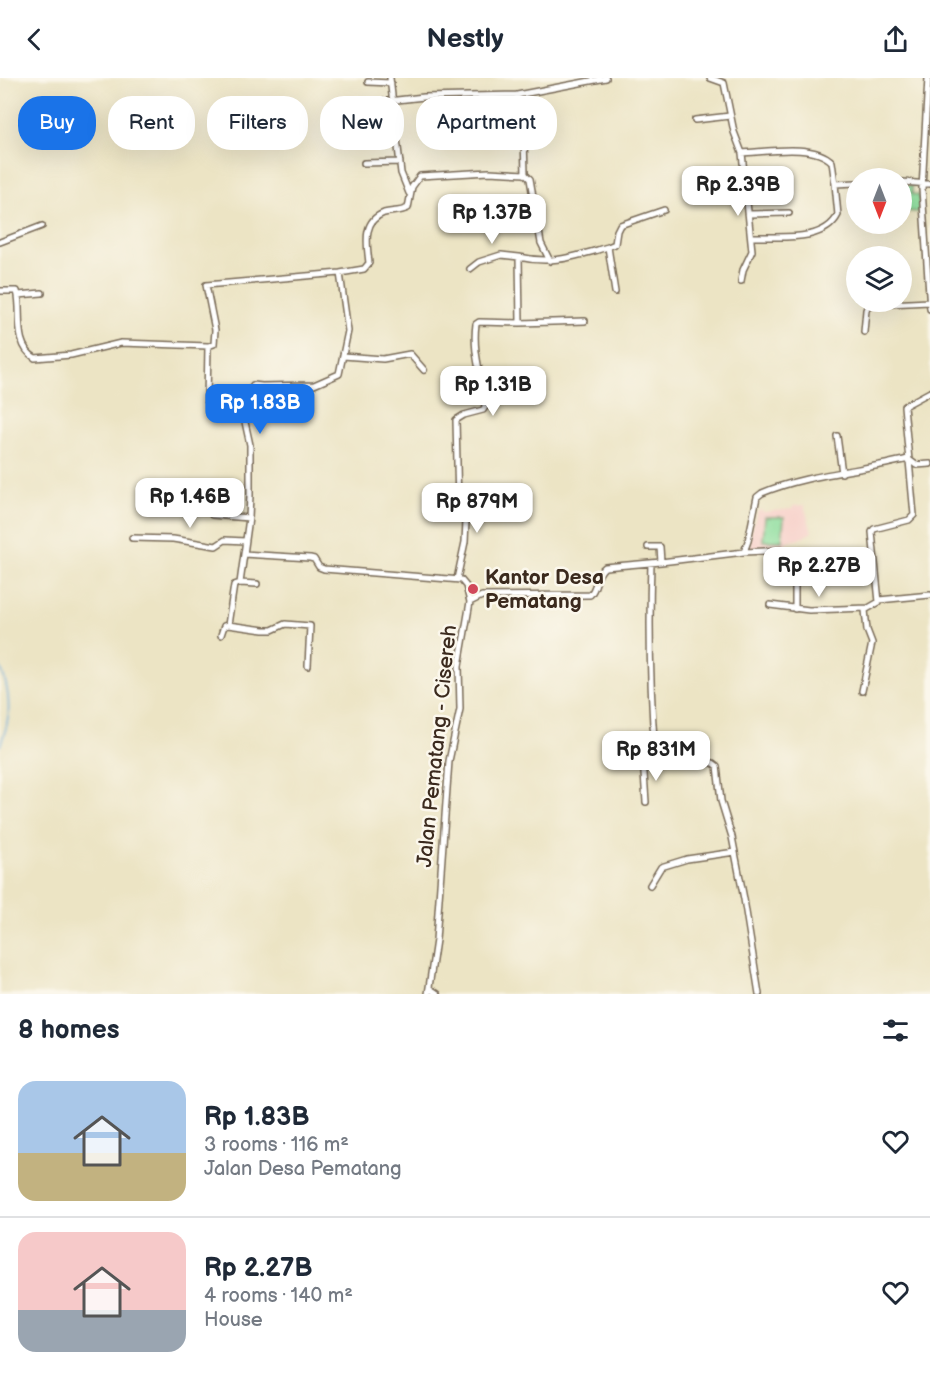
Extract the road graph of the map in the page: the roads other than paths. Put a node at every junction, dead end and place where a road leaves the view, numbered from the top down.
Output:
1 (606, 78) edge
2 (710, 78) edge
3 (927, 78) edge
4 (390, 80) edge
5 (368, 82) dead end
6 (517, 95) junction
7 (393, 96) edge
8 (404, 99) edge
9 (730, 117) junction
10 (695, 120) dead end
11 (927, 130) edge
12 (927, 148) edge
13 (399, 150) edge
14 (742, 153) junction
15 (400, 162) junction
16 (364, 163) dead end
17 (525, 174) junction
18 (912, 182) edge
19 (846, 183) edge
20 (922, 183) junction
21 (835, 184) junction
22 (930, 184) edge
23 (410, 195) junction
24 (664, 210) dead end
25 (789, 213) dead end
26 (749, 214) junction
27 (42, 226) dead end
28 (752, 237) junction
29 (0, 242) edge
30 (608, 247) junction
31 (519, 257) junction
32 (550, 261) junction
33 (470, 270) dead end
34 (340, 273) junction
35 (741, 281) dead end
36 (0, 291) edge
37 (615, 292) dead end
38 (42, 293) dead end
39 (18, 295) junction
40 (928, 302) edge
41 (930, 309) edge
42 (585, 321) dead end
43 (520, 323) junction
44 (864, 332) dead end
45 (208, 346) junction
46 (344, 356) junction
47 (424, 370) dead end
48 (930, 392) edge
49 (244, 400) junction
50 (837, 436) dead end
51 (908, 459) junction
52 (930, 465) edge
53 (842, 473) junction
54 (189, 506) dead end
55 (249, 518) junction
56 (132, 538) dead end
57 (245, 541) junction
58 (648, 547) dead end
59 (744, 552) junction
60 (244, 554) junction
61 (661, 562) junction
62 (651, 563) junction
63 (457, 579) junction
64 (240, 583) junction
65 (257, 584) dead end
66 (930, 595) edge
67 (879, 600) junction
68 (470, 602) junction
69 (770, 605) dead end
70 (867, 608) junction
71 (795, 609) junction
72 (228, 625) junction
73 (221, 635) dead end
74 (308, 666) dead end
75 (862, 690) dead end
76 (655, 753) junction
77 (646, 802) dead end
78 (735, 852) junction
79 (650, 885) dead end
80 (428, 991) edge
81 (438, 994) edge
82 (759, 994) edge

1 - 6 street
2 - 9 street
3 - 11 street
4 - 5 street
4 - 7 street
6 - 8 street
6 - 17 street
9 - 10 street
9 - 14 street
11 - 12 street
12 - 20 street
13 - 15 street
14 - 21 street
14 - 26 street
15 - 16 street
15 - 23 street
17 - 23 street
17 - 32 street
18 - 20 street
19 - 21 street
20 - 22 street
20 - 40 street
21 - 28 street
23 - 34 street
24 - 30 street
25 - 26 street
26 - 28 street
27 - 29 street
28 - 35 street
30 - 32 street
30 - 37 street
31 - 32 street
31 - 33 street
31 - 43 street
34 - 45 street
34 - 46 street
36 - 39 street
38 - 39 street
39 - 45 street
40 - 41 street
40 - 44 street
42 - 43 street
43 - 63 street
45 - 49 street
46 - 47 street
46 - 49 street
48 - 51 street
49 - 55 street
50 - 53 street
51 - 52 street
51 - 53 street
51 - 67 street
53 - 59 street
54 - 55 street
55 - 57 street
56 - 57 street
57 - 60 street
58 - 61 street
59 - 61 street
59 - 71 street
60 - 63 street
60 - 64 street
61 - 62 street
62 - 68 street, Jalan Pematang - Cisereh
62 - 76 street
63 - 68 street
64 - 65 street
64 - 72 street
66 - 67 street
67 - 70 street
68 - 80 street, Jalan Pematang - Cisereh
69 - 71 street
70 - 71 street
70 - 75 street
72 - 73 street
72 - 74 street
76 - 77 street
76 - 78 street
78 - 79 street
78 - 82 street
80 - 81 street

